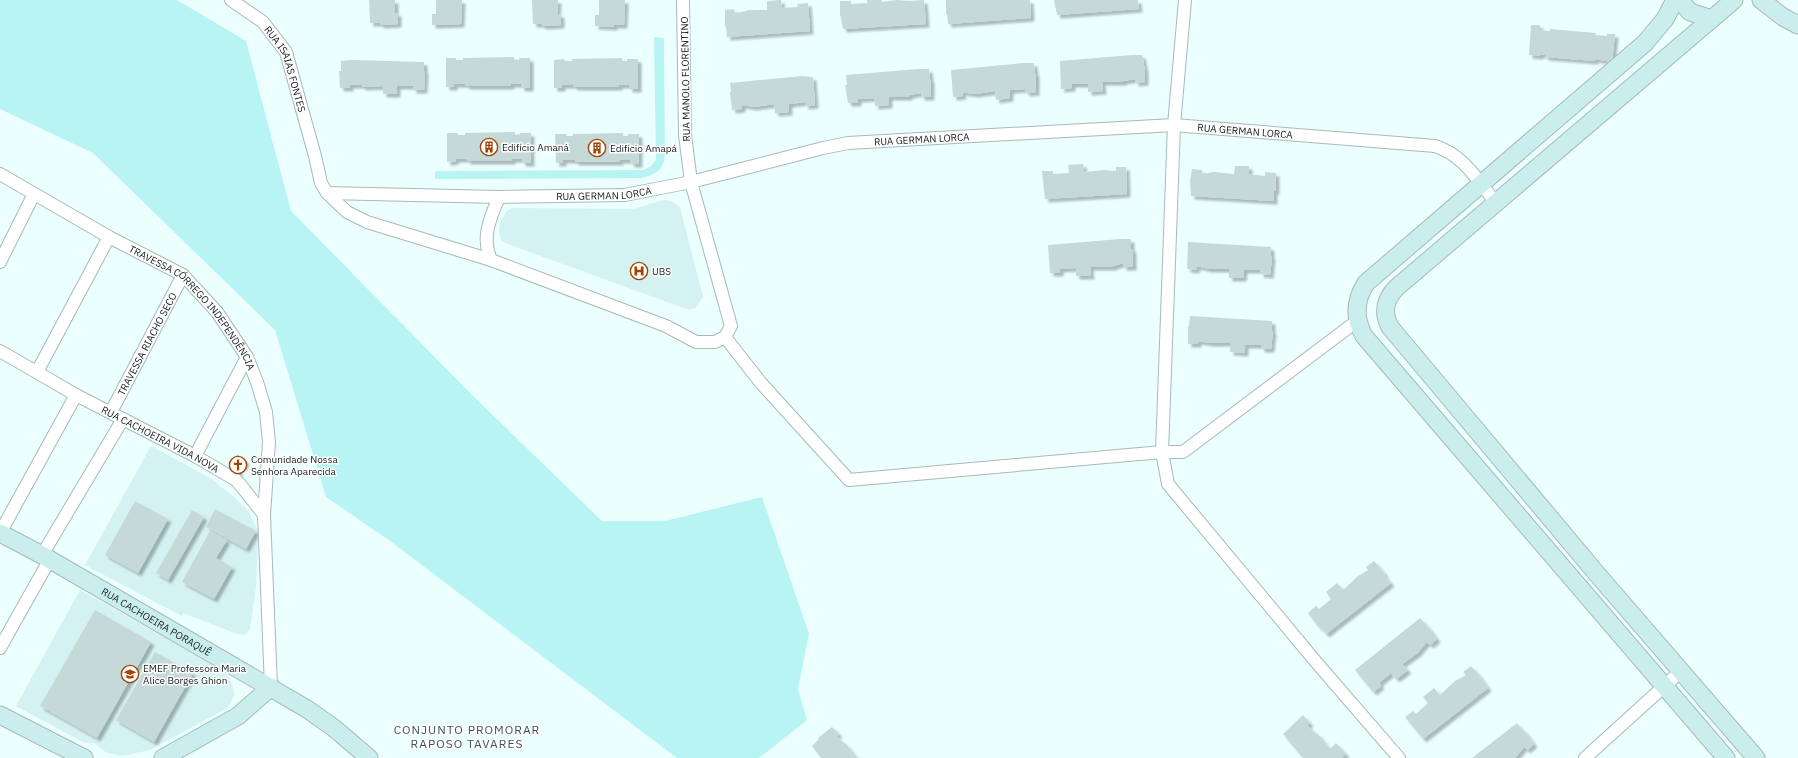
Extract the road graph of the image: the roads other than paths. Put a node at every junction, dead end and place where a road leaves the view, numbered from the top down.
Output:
1 (683, 0) edge
2 (1185, 0) edge
3 (1675, 0) edge
4 (1680, 0) edge
5 (1734, 0) edge
6 (1761, 0) edge
7 (231, 1) edge
8 (1712, 19) junction
9 (1798, 25) edge
10 (1174, 125) junction
11 (0, 174) edge
12 (691, 182) junction
13 (1481, 184) junction
14 (327, 193) junction
15 (34, 194) junction
16 (500, 197) junction
17 (1496, 203) junction
18 (109, 237) junction
19 (491, 260) junction
20 (0, 262) edge
21 (183, 275) junction
22 (1357, 321) junction
23 (725, 337) junction
24 (1, 355) edge
25 (247, 357) junction
26 (37, 372) junction
27 (76, 395) junction
28 (111, 412) junction
29 (123, 419) junction
30 (1162, 452) junction
31 (195, 456) junction
32 (264, 515) junction
33 (0, 533) edge
34 (46, 557) junction
35 (1597, 574) junction
36 (1580, 590) junction
37 (0, 648) edge
38 (1681, 672) junction
39 (1664, 686) junction
40 (271, 687) junction
41 (0, 715) edge
42 (84, 758) edge
43 (163, 758) edge
44 (369, 758) edge
45 (1399, 758) edge
46 (1585, 758) edge
47 (1726, 758) edge
48 (1756, 758) edge

1 - 12 street, RUA MANOLO FLORENTINO
2 - 10 street
3 - 13 street
4 - 8 street
5 - 8 street
6 - 9 street
7 - 14 street, RUA ISAIAS FONTES
8 - 17 street
10 - 12 street, RUA GERMAN LORCA
10 - 13 street, RUA GERMAN LORCA
10 - 30 street
11 - 15 street, TRAVESSA CÓRREGO INDEPENDÊNCIA
12 - 16 street, RUA GERMAN LORCA
12 - 23 street, RUA MANOLO FLORENTINO
13 - 17 street, RUA GERMAN LORCA
13 - 22 street
14 - 16 street, RUA GERMAN LORCA
14 - 19 street
15 - 18 street, TRAVESSA CÓRREGO INDEPENDÊNCIA
15 - 20 street
16 - 19 street
17 - 35 street
18 - 21 street, TRAVESSA CÓRREGO INDEPENDÊNCIA
18 - 26 street
19 - 23 street
21 - 25 street, TRAVESSA CÓRREGO INDEPENDÊNCIA
21 - 28 street, TRAVESSA RIACHO SECO
22 - 30 street
22 - 36 street
23 - 30 street
24 - 26 street, RUA CACHOEIRA VIDA NOVA
25 - 31 street
25 - 32 street, TRAVESSA CÓRREGO INDEPENDÊNCIA
26 - 27 street, RUA CACHOEIRA VIDA NOVA
27 - 28 street, RUA CACHOEIRA VIDA NOVA
27 - 33 street
28 - 29 street, RUA CACHOEIRA VIDA NOVA
29 - 31 street, RUA CACHOEIRA VIDA NOVA
29 - 34 street
30 - 45 street
31 - 32 street, RUA CACHOEIRA VIDA NOVA
32 - 40 street
33 - 34 street, RUA CACHOEIRA PORAQUÊ
34 - 37 street
34 - 40 street, RUA CACHOEIRA PORAQUÊ
35 - 36 street
35 - 38 street
36 - 39 street
38 - 39 street
38 - 48 street
39 - 46 street
39 - 47 street
40 - 43 street
40 - 44 street, RUA CACHOEIRA PORAQUÊ
41 - 42 street

